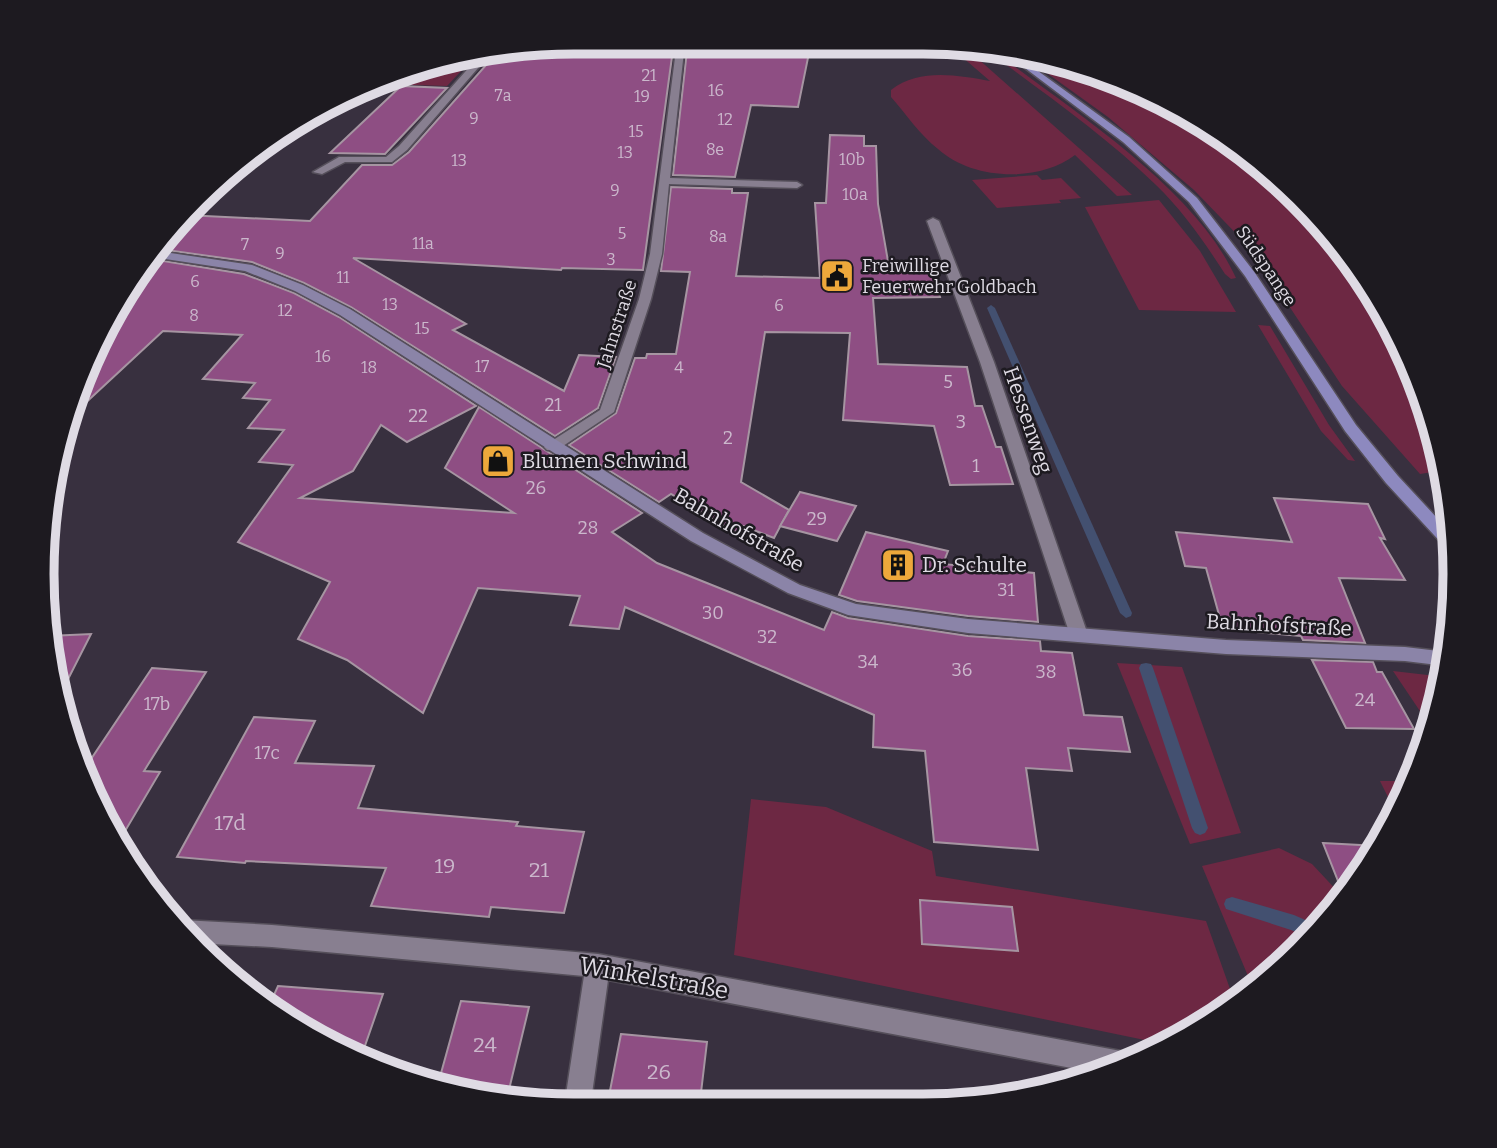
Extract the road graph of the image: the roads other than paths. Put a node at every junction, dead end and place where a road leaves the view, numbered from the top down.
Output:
1 (680, 54) edge
2 (478, 63) edge
3 (1022, 64) edge
4 (318, 172) dead end
5 (664, 181) junction
6 (797, 185) dead end
7 (933, 221) dead end
8 (164, 255) edge
9 (552, 447) junction
10 (1441, 533) edge
11 (1079, 635) junction
12 (1437, 650) edge
13 (1405, 653) junction
14 (1436, 657) edge
15 (197, 932) edge
16 (598, 966) junction
17 (1102, 1061) edge
18 (579, 1094) edge

1 - 5 street, Jahnstraße
2 - 4 street
3 - 10 main road, Südspange
5 - 6 street
5 - 9 street, Jahnstraße
7 - 11 street, Hessenweg
8 - 9 street, Bahnhofstraße
9 - 11 street, Bahnhofstraße
11 - 13 street, Bahnhofstraße
12 - 13 street, Bahnhofstraße
13 - 14 street, Bahnhofstraße
15 - 16 street, Winkelstraße
16 - 17 street, Winkelstraße
16 - 18 street

